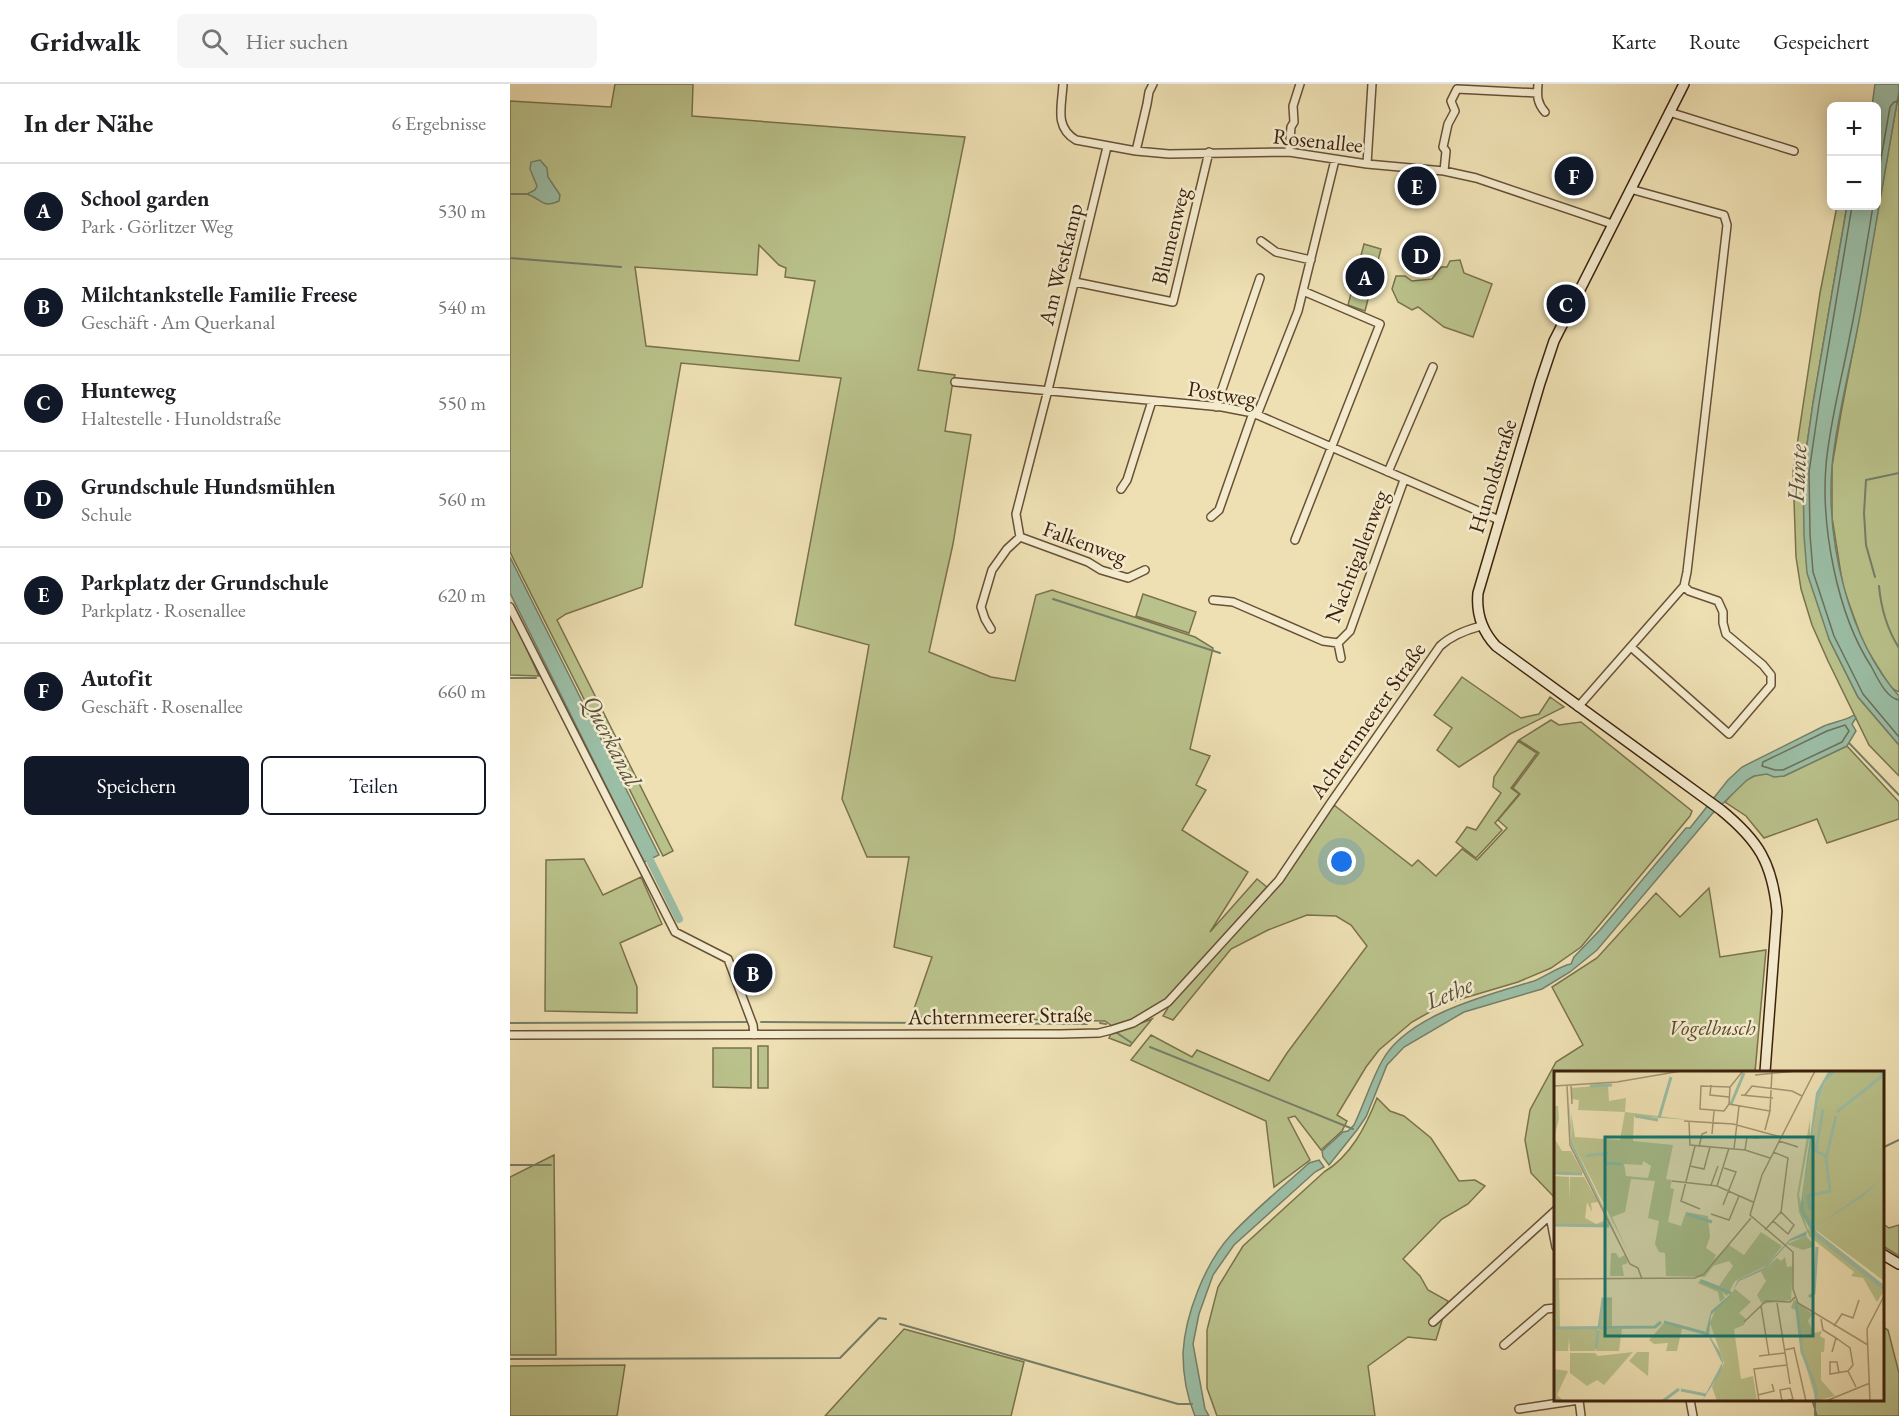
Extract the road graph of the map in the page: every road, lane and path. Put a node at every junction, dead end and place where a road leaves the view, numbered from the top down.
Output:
1 (1063, 84) edge
2 (1153, 84) edge
3 (1300, 84) edge
4 (1372, 84) edge
5 (1538, 84) edge
6 (1683, 84) edge
7 (1537, 93) junction
8 (1545, 112) dead end
9 (1669, 112) junction
10 (1107, 147) junction
11 (1794, 151) dead end
12 (1136, 152) junction
13 (1209, 152) junction
14 (1289, 152) junction
15 (1335, 160) junction
16 (1367, 164) junction
17 (1444, 171) junction
18 (1630, 189) junction
19 (1612, 224) junction
20 (1261, 241) dead end
21 (1311, 260) junction
22 (1260, 278) dead end
23 (1075, 282) junction
24 (1304, 291) junction
25 (1433, 367) dead end
26 (955, 382) dead end
27 (1048, 390) junction
28 (1152, 401) junction
29 (1216, 407) junction
30 (1255, 414) junction
31 (1332, 448) junction
32 (1388, 472) junction
33 (1404, 480) junction
34 (1121, 489) dead end
35 (1211, 517) dead end
36 (1499, 520) junction
37 (1020, 537) junction
38 (1294, 540) dead end
39 (1144, 570) dead end
40 (1684, 586) junction
41 (1213, 600) dead end
42 (510, 607) edge
43 (1481, 626) junction
44 (991, 629) dead end
45 (1338, 643) junction
46 (1630, 647) junction
47 (1341, 658) dead end
48 (1578, 707) junction
49 (510, 1035) edge
50 (754, 1035) junction
51 (1765, 1071) edge
52 (1553, 1213) edge
53 (1884, 1255) edge
54 (1899, 1264) edge
55 (1554, 1308) edge
56 (1433, 1322) dead end
57 (1504, 1345) dead end
58 (1572, 1401) edge
59 (1579, 1401) edge
60 (1690, 1401) edge
61 (1519, 1409) dead end
62 (1581, 1416) edge
63 (1693, 1416) edge

1 - 10 street, Rosenallee
2 - 12 street
3 - 14 street
4 - 16 street
5 - 7 street
6 - 9 street, Hunoldstraße
7 - 8 street
7 - 17 street
9 - 11 street
9 - 18 street, Hunoldstraße
10 - 12 street, Rosenallee
10 - 23 street, Am Westkamp
12 - 13 street, Rosenallee
13 - 14 street, Rosenallee
13 - 23 street, Blumenweg
14 - 15 street, Rosenallee
15 - 16 street, Rosenallee
15 - 21 street
16 - 17 street, Rosenallee
17 - 19 street, Rosenallee
18 - 19 street, Hunoldstraße
18 - 40 street
19 - 36 street, Hunoldstraße
20 - 21 street
21 - 24 street
22 - 29 street
23 - 27 street, Am Westkamp
24 - 30 street
24 - 31 street
25 - 32 street
26 - 27 street, Postweg
27 - 28 street, Postweg
27 - 37 street, Falkenweg
28 - 29 street, Postweg
28 - 34 street
29 - 30 street, Postweg
30 - 31 street, Postweg
30 - 35 street
31 - 32 street, Postweg
31 - 38 street
32 - 33 street, Postweg
33 - 36 street, Postweg
33 - 45 street, Nachtigallenweg
36 - 43 street, Hunoldstraße
37 - 39 street, Falkenweg
37 - 44 street
40 - 46 street
40 - 46 street
41 - 45 street, Nachtigallenweg
42 - 50 street
43 - 48 street
43 - 50 street, Achternmeerer Straße
45 - 47 street, Nachtigallenweg
46 - 48 street
48 - 51 street
49 - 50 street, Achternmeerer Straße
52 - 56 street
53 - 54 street
55 - 57 street
58 - 61 street
59 - 62 street
60 - 63 street

